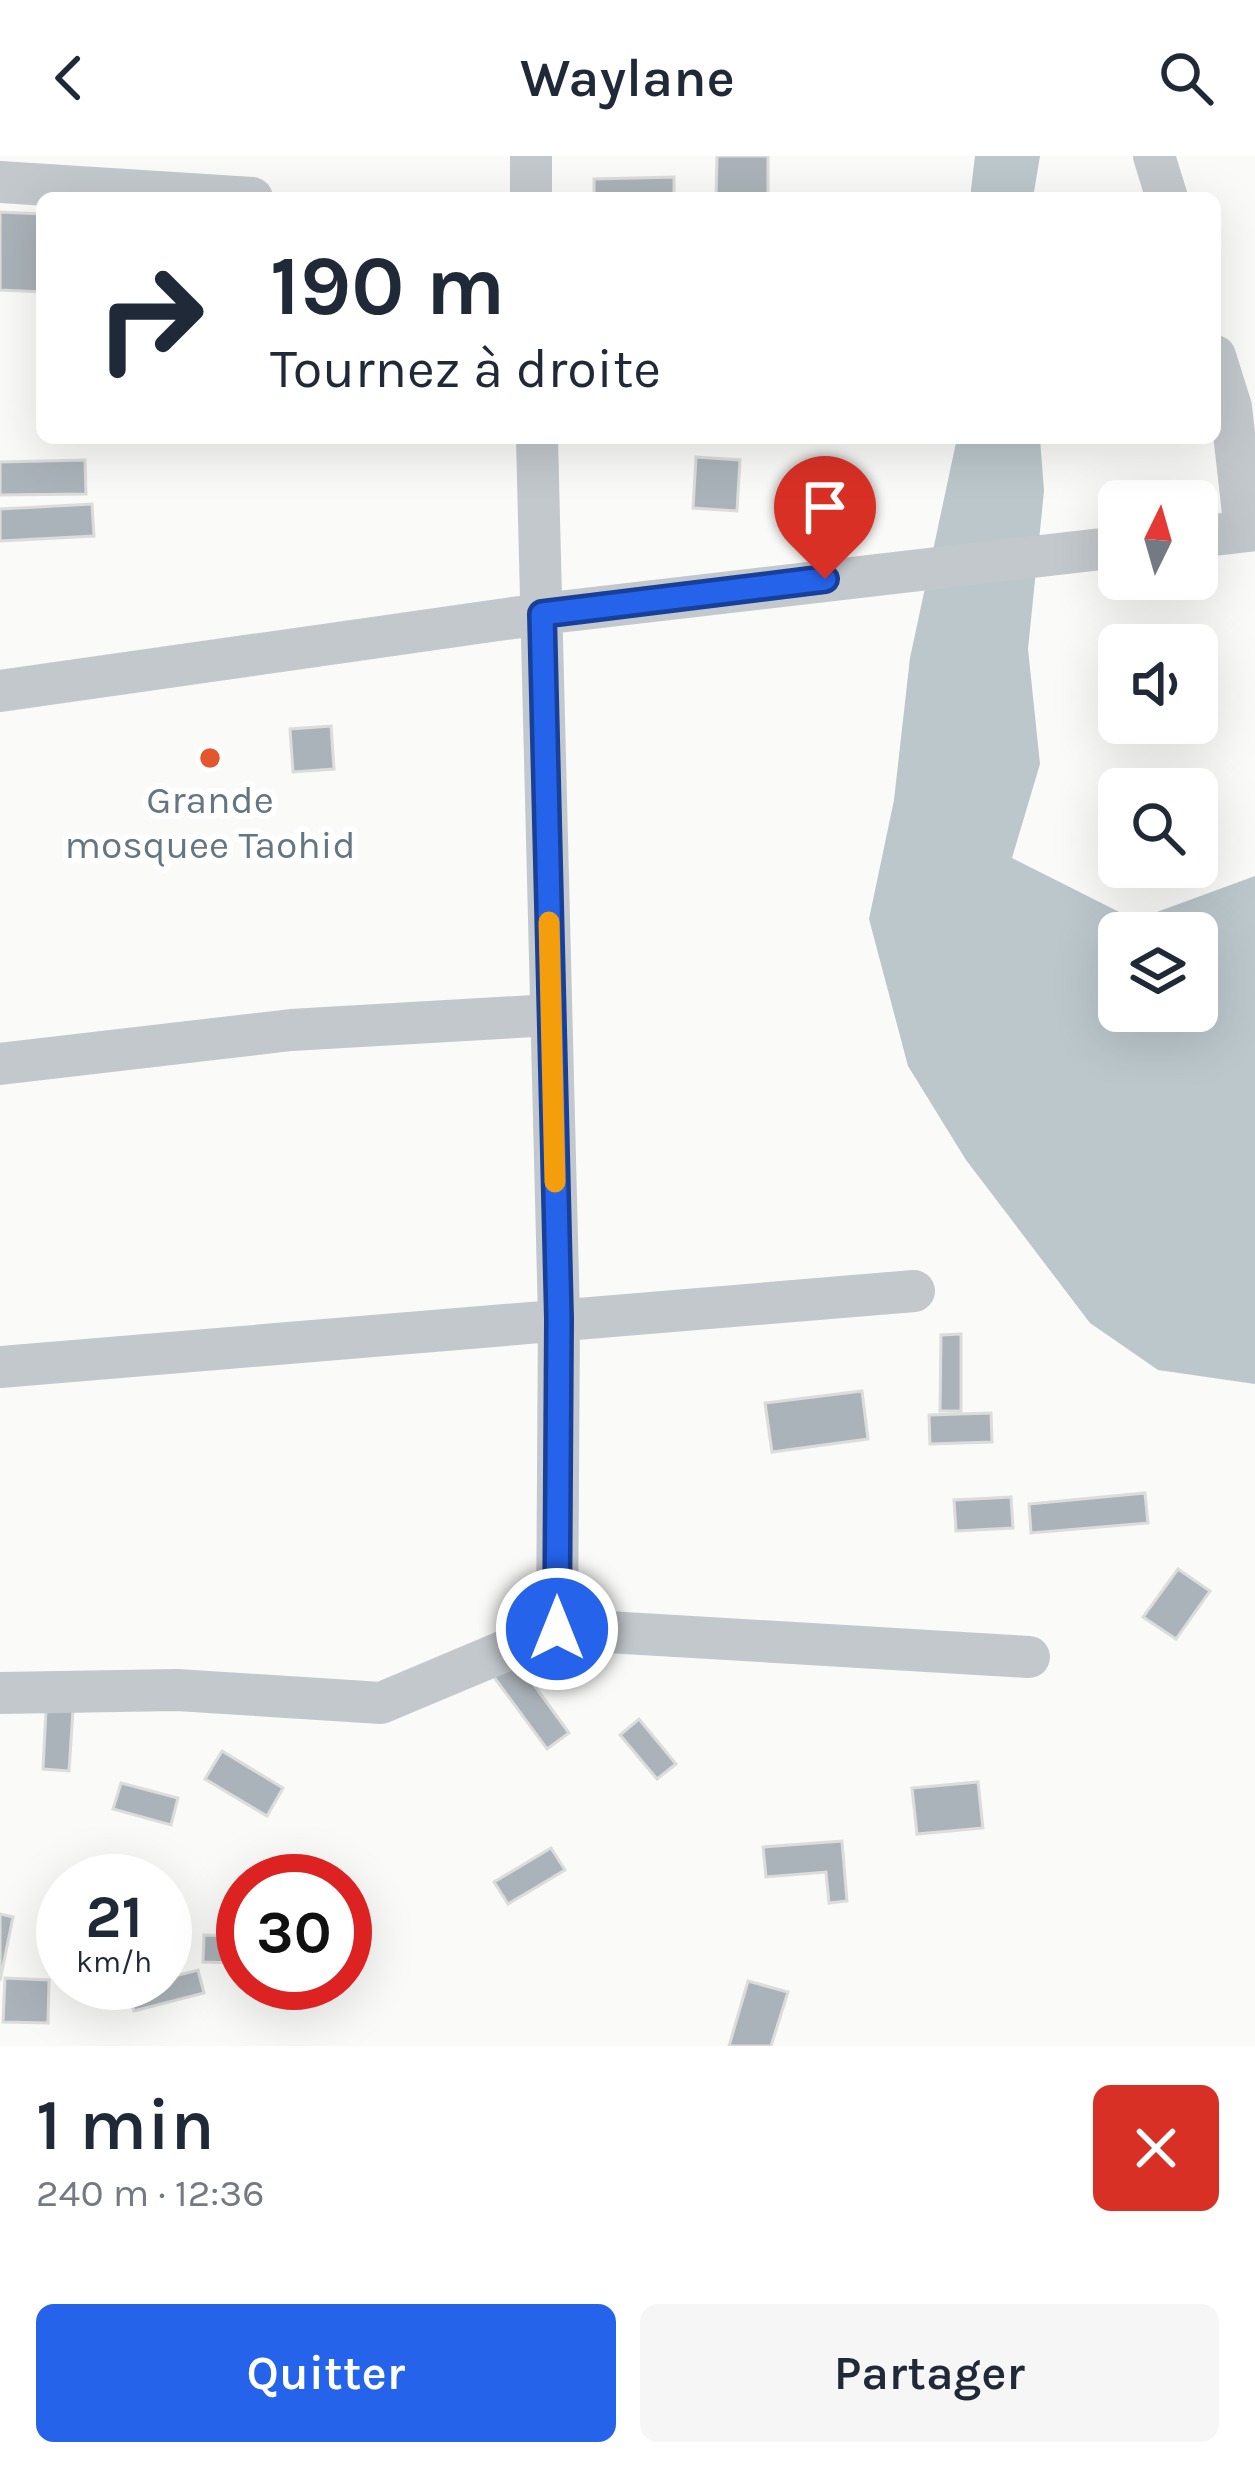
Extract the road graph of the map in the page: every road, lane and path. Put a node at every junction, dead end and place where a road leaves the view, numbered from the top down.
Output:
1 (531, 156) edge
2 (1154, 156) edge
3 (0, 182) edge
4 (158, 192) edge
5 (531, 192) edge
6 (1165, 192) edge
7 (1221, 375) edge
8 (537, 444) edge
9 (1250, 530) edge
10 (1218, 534) edge
11 (1098, 550) edge
12 (542, 614) junction
13 (0, 691) edge
14 (551, 1015) junction
15 (0, 1064) edge
16 (914, 1291) dead end
17 (559, 1319) junction
18 (0, 1367) edge
19 (557, 1629) junction
20 (1029, 1658) dead end
21 (0, 1693) edge

1 - 5 street
2 - 6 street
3 - 4 street
7 - 9 street
8 - 12 street
9 - 10 street
11 - 12 street
12 - 13 street
12 - 14 street
14 - 15 street
14 - 17 street
16 - 17 street
17 - 18 street
17 - 19 street
19 - 20 street
19 - 21 street

